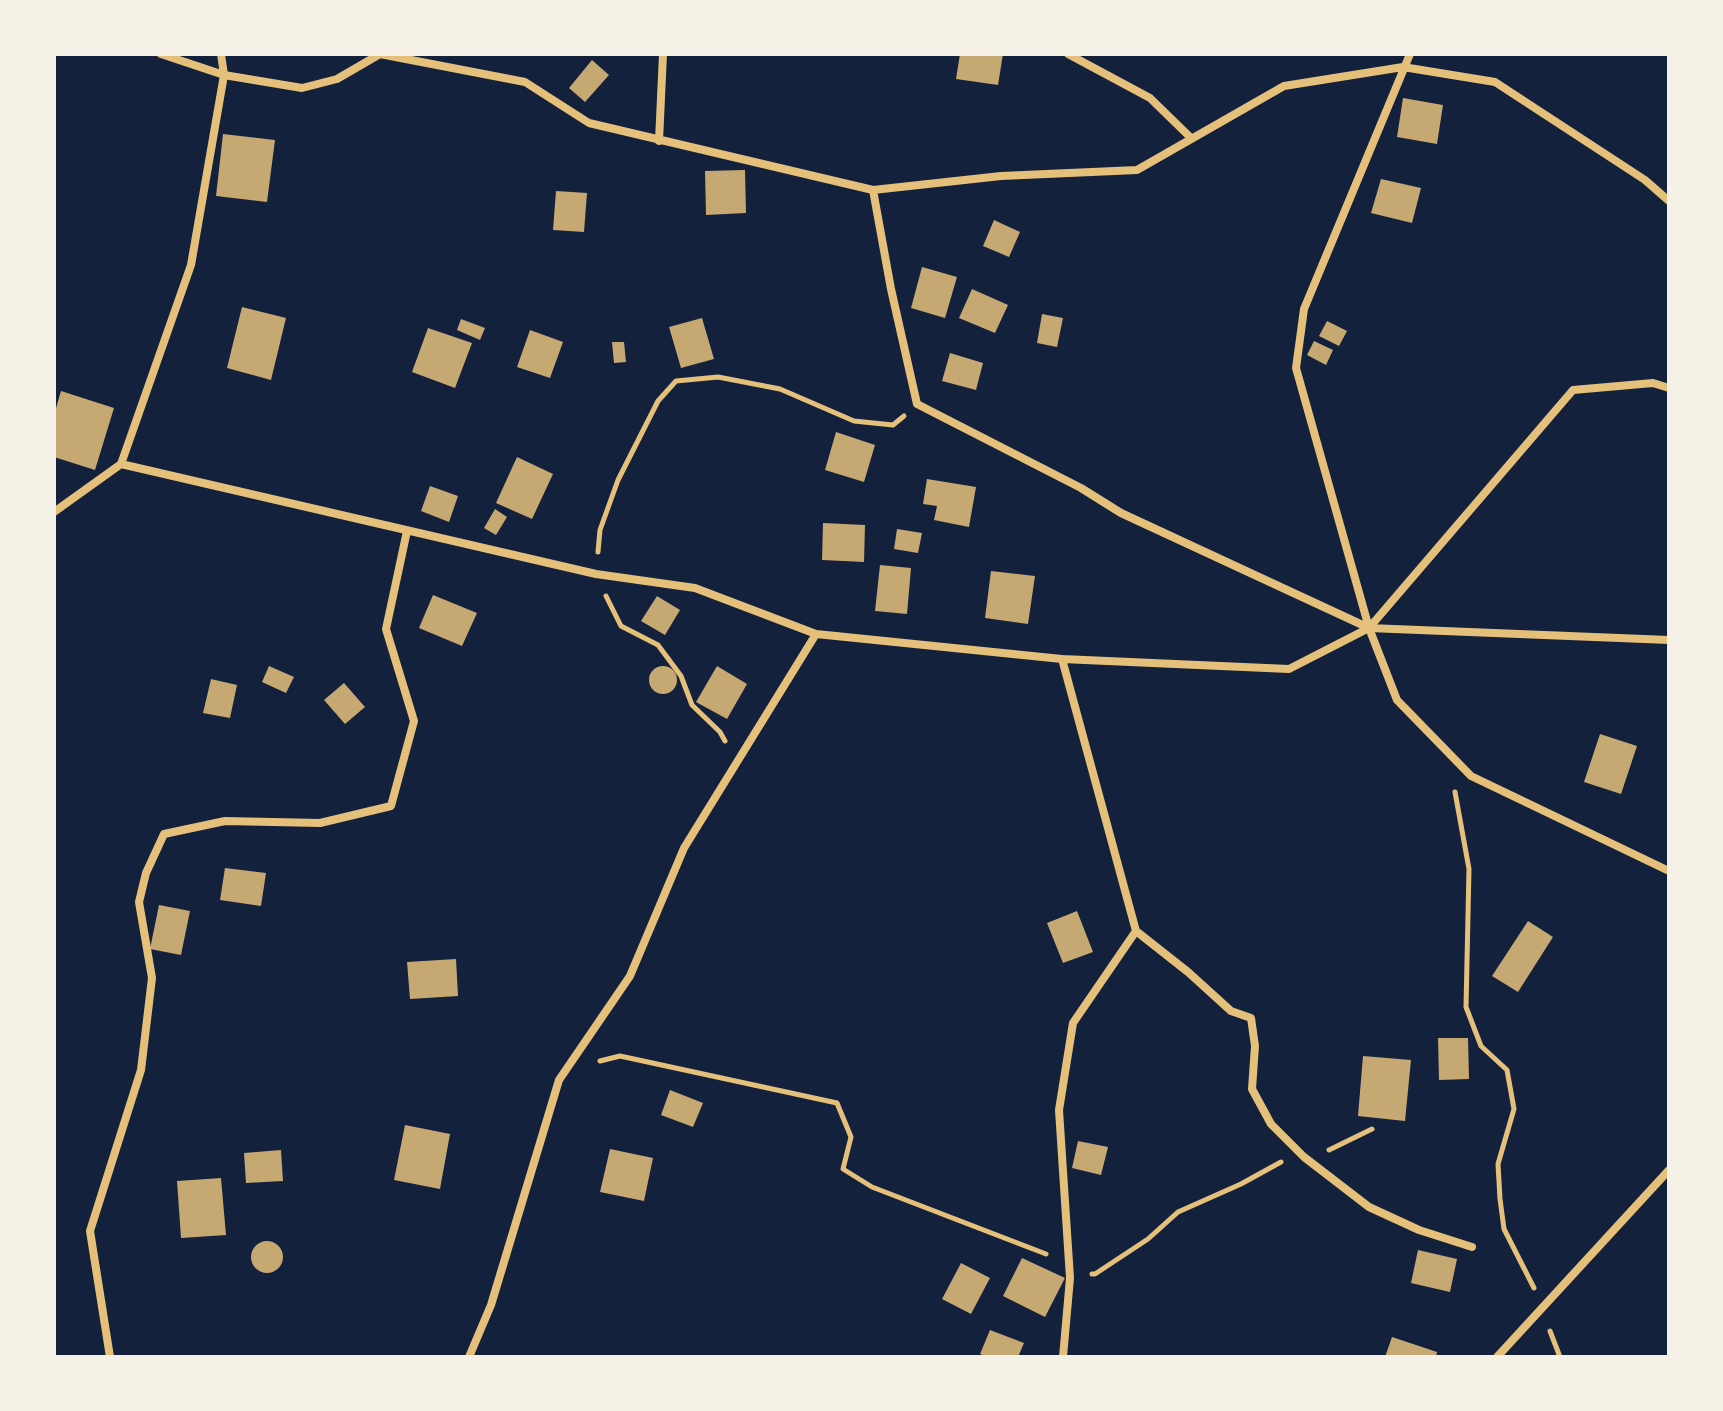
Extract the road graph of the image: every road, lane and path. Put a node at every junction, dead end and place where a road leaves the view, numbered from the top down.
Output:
1 (161, 54) edge
2 (221, 54) edge
3 (663, 54) edge
4 (1068, 54) edge
5 (1410, 54) edge
6 (1403, 67) junction
7 (224, 75) junction
8 (1190, 137) junction
9 (659, 141) junction
10 (873, 190) junction
11 (1669, 201) edge
12 (1669, 388) edge
13 (917, 404) junction
14 (121, 464) junction
15 (54, 512) edge
16 (407, 531) junction
17 (596, 574) junction
18 (1369, 628) junction
19 (816, 634) junction
20 (1669, 640) edge
21 (1062, 659) junction
22 (1448, 752) junction
23 (736, 764) junction
24 (1669, 871) edge
25 (1136, 931) junction
26 (597, 1062) dead end
27 (1372, 1129) dead end
28 (1304, 1157) junction
29 (1669, 1170) edge
30 (1472, 1247) dead end
31 (1069, 1267) junction
32 (1543, 1310) junction
33 (110, 1357) edge
34 (469, 1357) edge
35 (1063, 1357) edge
36 (1497, 1357) edge
37 (1560, 1357) edge

1 - 7 street
2 - 7 street
3 - 9 street
4 - 8 street
5 - 6 street
6 - 8 street
6 - 11 street
6 - 18 street
7 - 9 street
7 - 14 street
8 - 10 street
9 - 10 street
10 - 13 street
12 - 18 street
13 - 17 path
13 - 18 street
14 - 15 street
14 - 16 street
16 - 17 street
16 - 33 street
17 - 19 street
17 - 23 path
18 - 20 street
18 - 21 street
18 - 22 street
19 - 21 street
19 - 23 street
21 - 25 street
22 - 24 street
22 - 32 path
23 - 34 street
25 - 28 street
25 - 31 street
26 - 31 path
27 - 28 path
28 - 30 street
28 - 31 path
29 - 32 street
31 - 35 street
32 - 36 street
32 - 37 path

